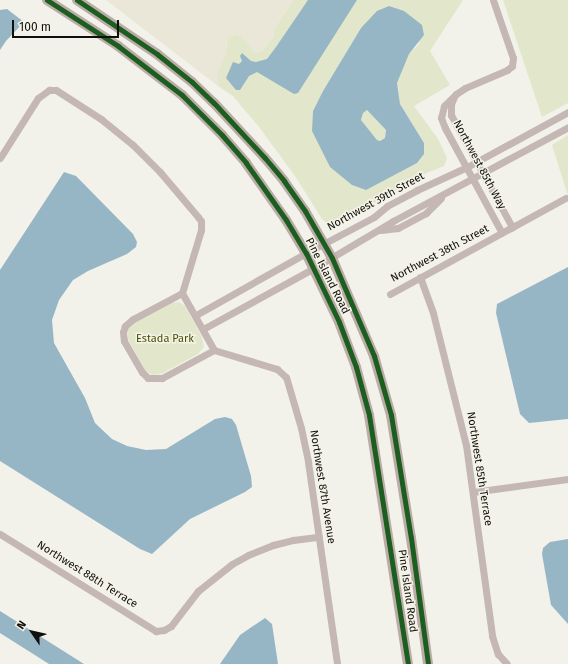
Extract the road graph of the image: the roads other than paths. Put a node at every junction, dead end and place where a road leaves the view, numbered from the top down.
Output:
1 (47, 0) edge
2 (77, 0) edge
3 (493, 0) edge
4 (456, 94) junction
5 (568, 112) edge
6 (568, 127) edge
7 (0, 158) edge
8 (476, 162) junction
9 (467, 167) junction
10 (482, 172) junction
11 (472, 178) junction
12 (564, 198) dead end
13 (512, 227) junction
14 (502, 232) junction
15 (324, 244) junction
16 (306, 253) junction
17 (332, 258) junction
18 (314, 268) junction
19 (420, 277) junction
20 (182, 293) junction
21 (390, 294) dead end
22 (196, 315) junction
23 (203, 328) junction
24 (214, 350) junction
25 (568, 479) edge
26 (473, 492) junction
27 (0, 534) edge
28 (319, 537) junction
29 (337, 664) edge
30 (408, 664) edge
31 (428, 664) edge
32 (507, 664) edge

1 - 16 main road, Pine Island Road
2 - 15 main road, Pine Island Road
3 - 4 street
4 - 8 street, Northwest 85th Way
4 - 9 street, Northwest 85th Way
5 - 8 street, Northwest 39th Street
6 - 10 street
7 - 20 street
8 - 9 street, Northwest 39th Street
8 - 10 street, Northwest 85th Way
9 - 11 street, Northwest 85th Way
9 - 15 street, Northwest 39th Street
10 - 11 street
10 - 13 street, Northwest 85th Way
11 - 14 street, Northwest 85th Way
11 - 17 street
12 - 13 street, Northwest 38th Street
13 - 14 street, Northwest 38th Street
14 - 19 street, Northwest 38th Street
15 - 16 street, Northwest 39th Street
15 - 17 main road, Pine Island Road
16 - 18 main road, Pine Island Road
16 - 22 street, Northwest 39th Street
17 - 18 street
17 - 31 main road, Pine Island Road
18 - 23 street
18 - 30 main road, Pine Island Road
19 - 21 street, Northwest 38th Street
19 - 26 street, Northwest 85th Terrace
20 - 22 street
20 - 24 street
22 - 23 street
23 - 24 street
24 - 28 street, Northwest 87th Avenue
25 - 26 street
26 - 32 street, Northwest 85th Terrace
27 - 28 street, Northwest 88th Terrace
28 - 29 street, Northwest 87th Avenue

